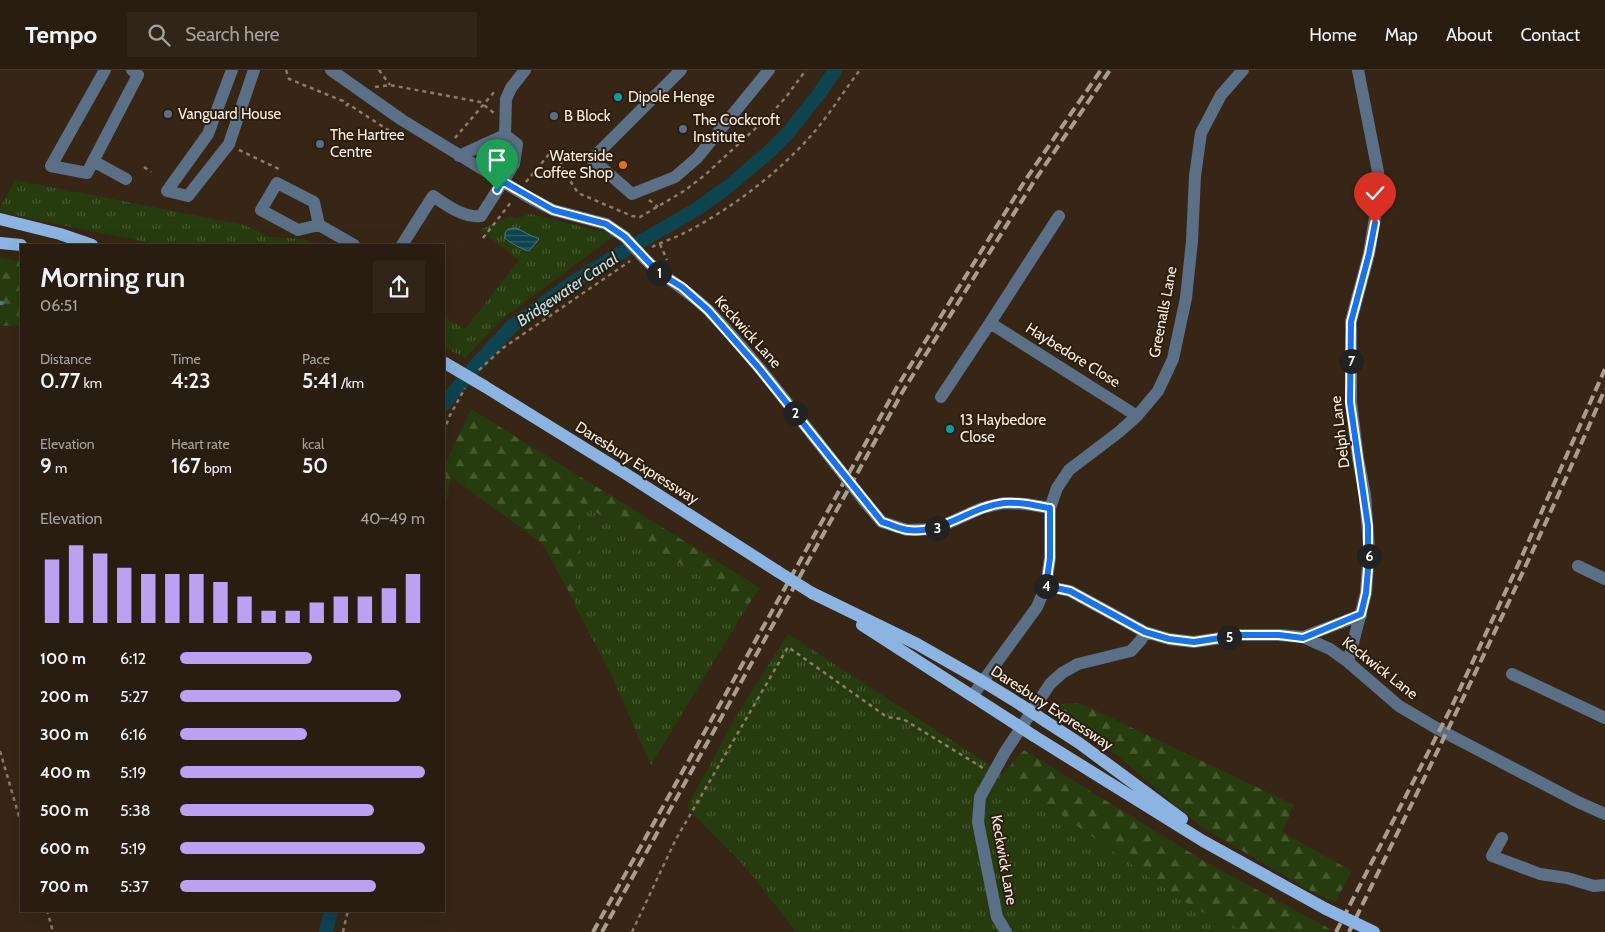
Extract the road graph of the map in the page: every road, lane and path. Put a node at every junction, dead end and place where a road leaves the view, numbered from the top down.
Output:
1 (105, 70) edge
2 (132, 70) edge
3 (232, 70) edge
4 (254, 70) edge
5 (286, 70) edge
6 (331, 70) edge
7 (379, 70) edge
8 (525, 70) edge
9 (681, 70) edge
10 (769, 70) edge
11 (1243, 70) edge
12 (1358, 70) edge
13 (390, 85) junction
14 (371, 87) dead end
15 (494, 91) dead end
16 (483, 105) junction
17 (505, 129) junction
18 (406, 133) dead end
19 (453, 141) dead end
20 (244, 152) dead end
21 (459, 156) junction
22 (592, 159) junction
23 (261, 160) dead end
24 (93, 161) junction
25 (144, 167) dead end
26 (151, 172) dead end
27 (126, 179) dead end
28 (502, 181) junction
29 (526, 183) dead end
30 (512, 200) dead end
31 (1059, 216) dead end
32 (0, 219) edge
33 (319, 225) junction
34 (483, 238) dead end
35 (0, 242) edge
36 (89, 244) edge
37 (352, 244) edge
38 (403, 244) edge
39 (20, 246) edge
40 (990, 323) junction
41 (445, 364) edge
42 (941, 397) dead end
43 (1138, 416) junction
44 (1050, 508) junction
45 (1578, 566) dead end
46 (1605, 579) edge
47 (1046, 586) junction
48 (812, 593) junction
49 (1361, 614) junction
50 (1145, 632) junction
51 (1303, 638) junction
52 (1348, 662) junction
53 (1512, 674) dead end
54 (982, 681) junction
55 (972, 696) junction
56 (1605, 718) edge
57 (0, 751) edge
58 (993, 774) junction
59 (1605, 814) edge
60 (20, 820) edge
61 (1502, 838) dead end
62 (1260, 873) junction
63 (1605, 885) edge
64 (48, 912) edge
65 (347, 912) edge
66 (53, 932) edge
67 (342, 932) edge
68 (632, 932) edge
69 (1006, 932) edge
70 (1374, 932) edge

1 - 24 street
2 - 24 street
3 - 4 street
5 - 18 path
6 - 21 street, Keckwick Lane
7 - 13 path
8 - 17 street
9 - 22 street
10 - 22 street
11 - 43 street, Greenalls Lane
12 - 49 street, Delph Lane
13 - 14 path
13 - 16 path
15 - 16 path
16 - 17 path
16 - 19 path
17 - 21 street
17 - 28 street
20 - 23 path
21 - 28 street, Keckwick Lane
22 - 29 path
24 - 27 street
25 - 26 path
28 - 38 street
28 - 44 street, Keckwick Lane, bridge
30 - 34 path
31 - 40 street
32 - 36 main road
33 - 33 street
33 - 37 street
35 - 39 main road
40 - 42 street
40 - 43 street, Haybedore Close
41 - 48 main road, Daresbury Expressway, bridge
43 - 44 street, Greenalls Lane
44 - 47 street, Greenalls Lane
45 - 46 street
47 - 50 street, Keckwick Lane
47 - 54 street
48 - 54 main road, Daresbury Expressway
48 - 55 main road, Daresbury Expressway
49 - 51 street
49 - 52 street, Delph Lane
50 - 51 street, Keckwick Lane
50 - 58 street, Keckwick Lane
51 - 52 street, Keckwick Lane
52 - 59 street, Keckwick Lane
53 - 56 street
54 - 55 street
54 - 62 main road, Daresbury Expressway, bridge
55 - 62 main road, Daresbury Expressway, bridge
57 - 60 path
58 - 68 path
58 - 69 street, Keckwick Lane
61 - 63 street
62 - 70 main road, Daresbury Expressway, bridge
64 - 66 path
65 - 67 path

